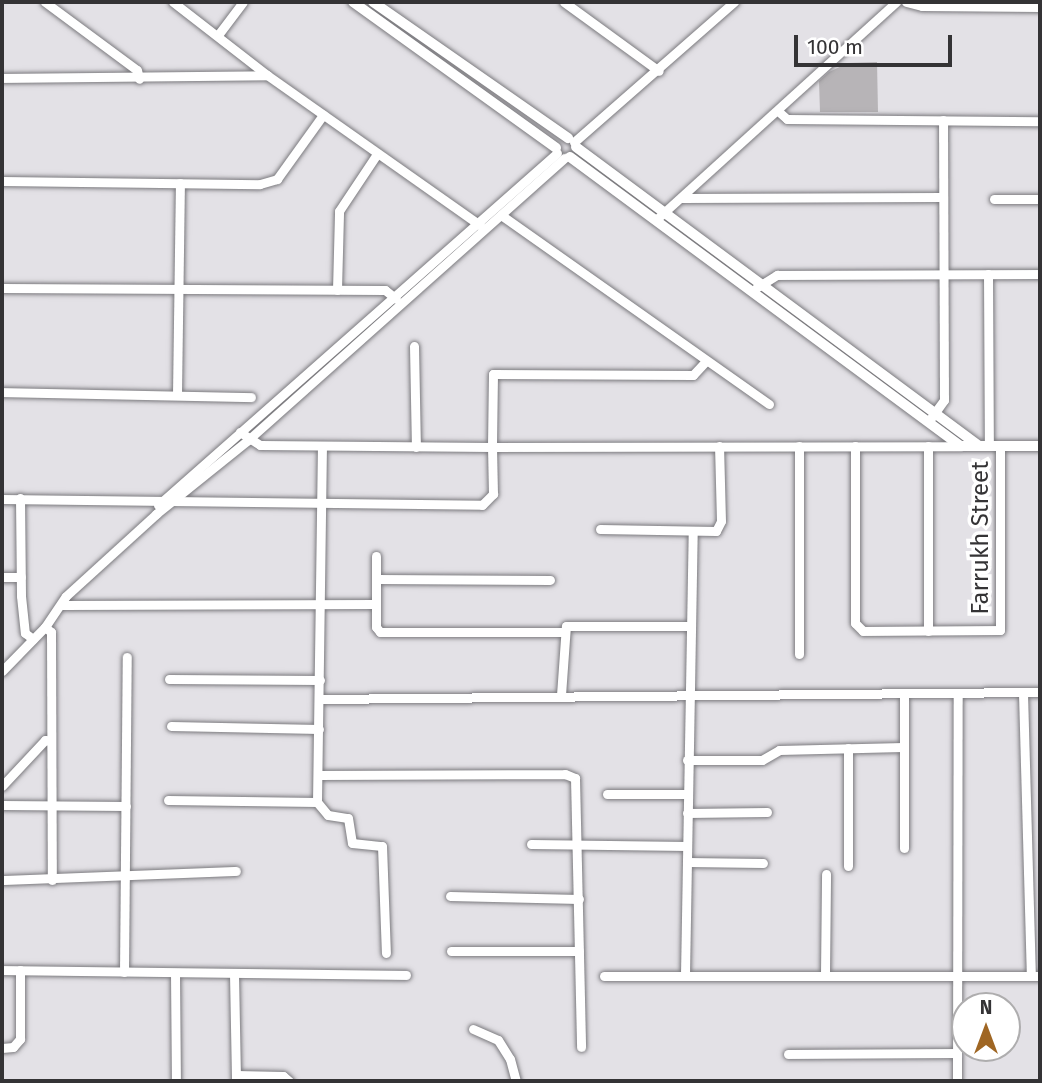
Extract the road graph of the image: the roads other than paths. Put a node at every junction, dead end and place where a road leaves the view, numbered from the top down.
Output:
1 (45, 2) edge
2 (173, 2) edge
3 (243, 2) edge
4 (353, 2) edge
5 (373, 2) edge
6 (564, 2) edge
7 (733, 2) edge
8 (896, 2) edge
9 (906, 2) edge
10 (1040, 7) edge
11 (218, 35) junction
12 (659, 71) junction
13 (267, 75) junction
14 (2, 78) edge
15 (139, 79) junction
16 (778, 111) junction
17 (323, 116) junction
18 (943, 120) junction
19 (1040, 121) edge
20 (572, 142) junction
21 (377, 154) junction
22 (562, 154) junction
23 (2, 181) edge
24 (180, 183) junction
25 (943, 197) junction
26 (681, 198) junction
27 (994, 199) dead end
28 (1040, 199) edge
29 (664, 211) junction
30 (501, 215) junction
31 (655, 220) junction
32 (481, 226) junction
33 (943, 274) junction
34 (988, 274) junction
35 (1040, 274) edge
36 (761, 283) junction
37 (178, 287) junction
38 (2, 288) edge
39 (337, 290) junction
40 (753, 292) junction
41 (392, 295) junction
42 (401, 304) junction
43 (414, 346) dead end
44 (706, 361) junction
45 (2, 392) edge
46 (177, 394) junction
47 (251, 397) dead end
48 (769, 404) dead end
49 (935, 412) junction
50 (928, 422) junction
51 (240, 432) junction
52 (248, 440) junction
53 (719, 446) junction
54 (799, 446) junction
55 (855, 446) junction
56 (928, 446) junction
57 (960, 446) junction
58 (990, 446) junction
59 (1040, 446) edge
60 (322, 447) junction
61 (416, 447) junction
62 (492, 447) junction
63 (20, 498) junction
64 (2, 499) edge
65 (159, 502) junction
66 (173, 502) junction
67 (320, 503) junction
68 (156, 514) junction
69 (600, 529) dead end
70 (693, 532) junction
71 (376, 556) dead end
72 (2, 577) edge
73 (20, 577) junction
74 (376, 579) junction
75 (550, 580) dead end
76 (321, 603) junction
77 (376, 604) junction
78 (63, 605) junction
79 (690, 626) junction
80 (44, 627) junction
81 (928, 631) junction
82 (563, 632) junction
83 (33, 639) junction
84 (799, 654) dead end
85 (127, 657) dead end
86 (2, 671) edge
87 (169, 679) dead end
88 (320, 680) junction
89 (1023, 692) junction
90 (1040, 692) edge
91 (958, 693) junction
92 (904, 694) junction
93 (561, 695) dead end
94 (687, 697) junction
95 (319, 699) junction
96 (171, 726) dead end
97 (319, 729) junction
98 (51, 741) junction
99 (903, 747) junction
100 (848, 748) junction
101 (687, 760) junction
102 (318, 775) junction
103 (2, 786) edge
104 (607, 794) dead end
105 (687, 794) junction
106 (168, 800) dead end
107 (317, 802) junction
108 (52, 804) junction
109 (2, 805) edge
110 (126, 806) junction
111 (767, 812) dead end
112 (687, 813) junction
113 (531, 844) dead end
114 (578, 845) junction
115 (687, 846) junction
116 (904, 848) dead end
117 (687, 862) junction
118 (763, 863) dead end
119 (848, 866) dead end
120 (236, 871) dead end
121 (826, 874) dead end
122 (127, 878) junction
123 (2, 880) edge
124 (52, 880) junction
125 (450, 896) dead end
126 (579, 899) junction
127 (451, 951) dead end
128 (579, 951) junction
129 (386, 953) dead end
130 (2, 970) edge
131 (20, 970) junction
132 (124, 972) junction
133 (175, 973) junction
134 (234, 974) junction
135 (407, 975) dead end
136 (685, 975) junction
137 (825, 975) junction
138 (604, 976) dead end
139 (957, 976) junction
140 (1036, 976) edge
141 (957, 992) edge
142 (473, 1030) dead end
143 (581, 1047) dead end
144 (2, 1048) edge
145 (951, 1053) edge
146 (788, 1054) dead end
147 (956, 1062) edge
148 (236, 1078) edge
149 (176, 1081) edge
150 (289, 1081) edge
151 (516, 1081) edge
152 (957, 1081) edge

1 - 15 street
2 - 11 street
3 - 11 street
4 - 22 street
5 - 20 street
6 - 12 street
7 - 12 street
8 - 16 street
9 - 10 street
11 - 13 street
12 - 20 street
13 - 15 street
13 - 17 street
14 - 15 street
16 - 18 street
16 - 26 street
17 - 21 street
17 - 24 street
18 - 19 street
18 - 25 street
20 - 22 street
20 - 22 street
20 - 29 street
21 - 32 street
21 - 39 street
22 - 30 street
22 - 31 street
22 - 32 street
23 - 24 street
24 - 37 street
25 - 26 street
25 - 33 street
26 - 29 street
27 - 28 street
29 - 31 street
29 - 36 street
30 - 32 street
30 - 44 street
31 - 40 street
32 - 41 street
32 - 42 street
33 - 34 street
33 - 36 street
33 - 49 street
34 - 35 street
34 - 58 street, Farrukh Street
36 - 40 street
36 - 49 street
37 - 38 street
37 - 39 street
37 - 46 street
39 - 41 street
40 - 50 street
41 - 42 street
41 - 51 street
42 - 52 street
43 - 61 street
44 - 48 street
44 - 62 street
45 - 46 street
46 - 47 street
49 - 50 street
49 - 58 street
50 - 57 street
51 - 52 street
51 - 65 street
52 - 60 street
52 - 66 street
53 - 54 street
53 - 62 street
53 - 70 street
54 - 55 street
54 - 84 street
55 - 56 street
55 - 81 street
56 - 57 street
56 - 81 street
57 - 58 street
58 - 59 street
58 - 81 street, Farrukh Street
60 - 61 street
60 - 67 street
61 - 62 street
62 - 67 street
63 - 64 street
63 - 65 street
63 - 73 street
65 - 66 street
65 - 68 street
66 - 67 street
66 - 68 street
67 - 76 street
68 - 78 street
69 - 70 street
70 - 79 street
71 - 74 street
72 - 73 street
73 - 83 street
74 - 75 street
74 - 77 street
76 - 77 street
76 - 78 street
76 - 88 street
77 - 82 street
78 - 80 street
79 - 82 street
79 - 94 street
80 - 83 street
80 - 98 street
82 - 93 street
83 - 86 street
85 - 110 street
87 - 88 street
88 - 95 street
89 - 90 street
89 - 91 street
89 - 140 street
91 - 92 street
91 - 139 street
92 - 94 street
92 - 99 street
94 - 95 street
94 - 101 street
95 - 97 street
96 - 97 street
97 - 102 street
98 - 103 street
98 - 108 street
99 - 100 street
99 - 116 street
100 - 101 street
100 - 119 street
101 - 105 street
102 - 107 street
102 - 114 street
104 - 105 street
105 - 112 street
106 - 107 street
107 - 129 street
108 - 109 street
108 - 110 street
108 - 124 street
110 - 122 street
111 - 112 street
112 - 115 street
113 - 114 street
114 - 115 street
114 - 126 street
115 - 117 street
117 - 118 street
117 - 136 street
120 - 122 street
121 - 137 street
122 - 124 street
122 - 132 street
123 - 124 street
125 - 126 street
126 - 128 street
127 - 128 street
128 - 143 street
130 - 131 street
131 - 132 street
131 - 144 street
132 - 133 street
133 - 134 street
133 - 149 street
134 - 135 street
134 - 148 street
136 - 137 street
136 - 138 street
137 - 139 street
139 - 140 street
139 - 141 street
142 - 151 street
145 - 146 street
147 - 152 street
148 - 150 street

